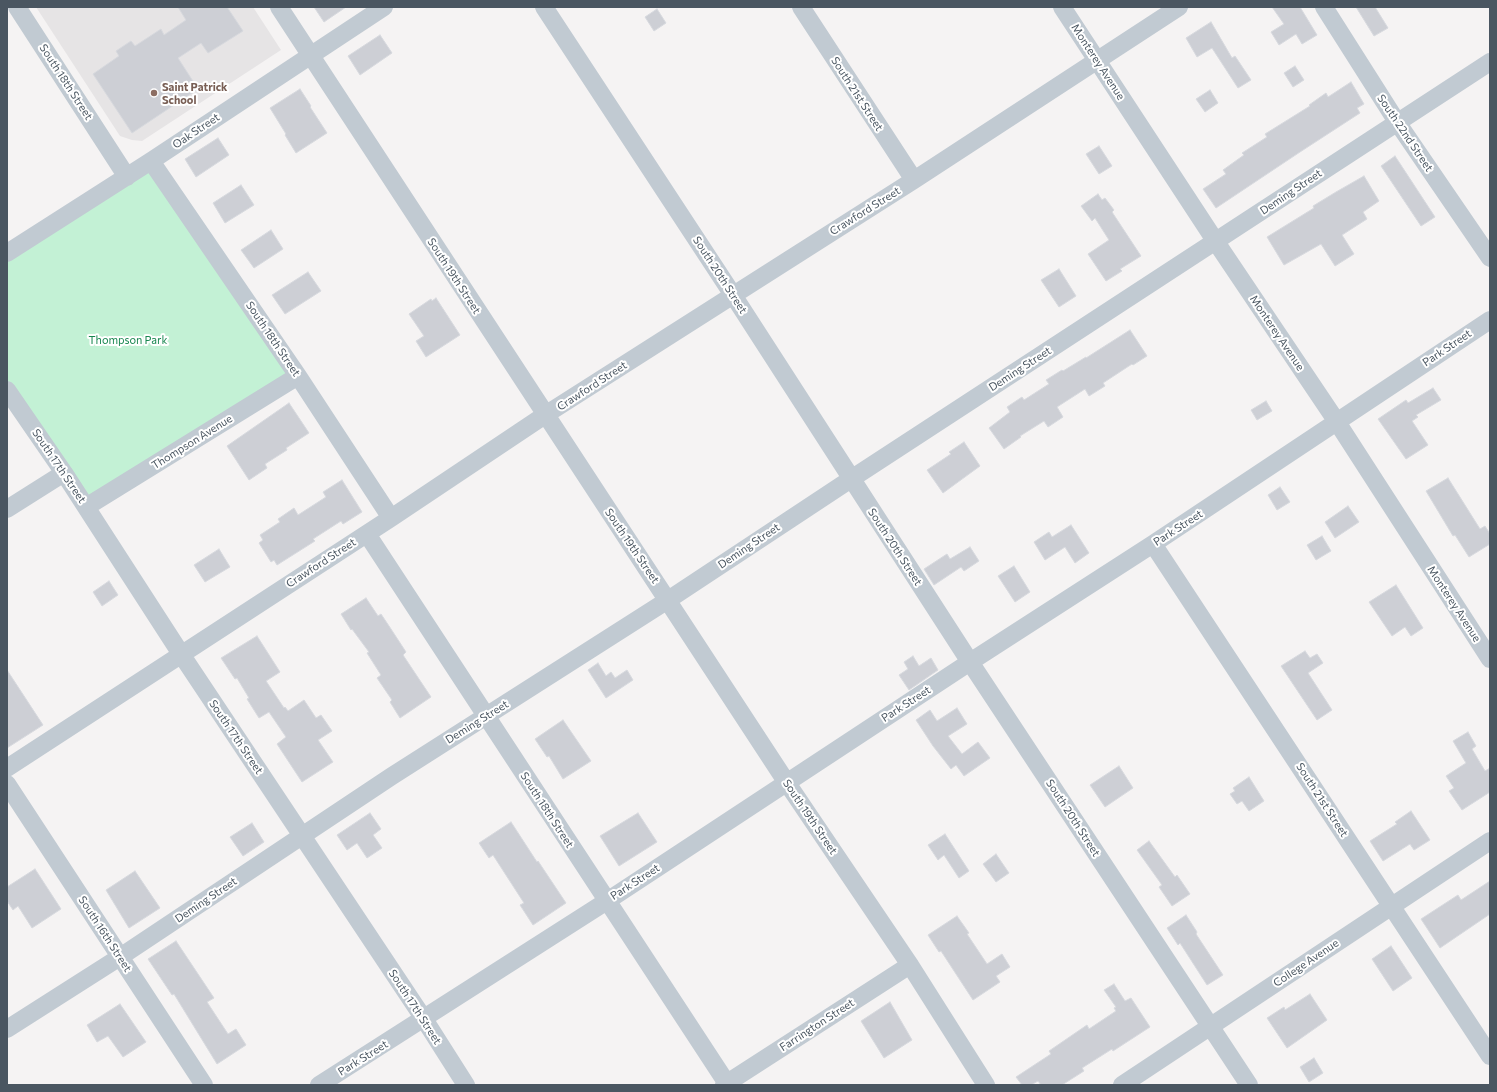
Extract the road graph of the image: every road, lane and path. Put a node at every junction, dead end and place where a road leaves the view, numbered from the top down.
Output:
1 (17, 7) edge
2 (279, 7) edge
3 (384, 7) edge
4 (544, 7) edge
5 (801, 7) edge
6 (1062, 7) edge
7 (1179, 7) edge
8 (1324, 7) edge
9 (310, 55) junction
10 (1097, 61) junction
11 (1490, 62) edge
12 (1397, 122) junction
13 (151, 161) junction
14 (127, 177) junction
15 (914, 180) junction
16 (1216, 242) junction
17 (7, 253) edge
18 (1490, 258) edge
19 (733, 295) junction
20 (1490, 320) edge
21 (298, 376) junction
22 (7, 390) edge
23 (545, 415) junction
24 (1337, 422) junction
25 (64, 473) junction
26 (851, 479) junction
27 (86, 507) junction
28 (7, 509) edge
29 (391, 518) junction
30 (367, 534) junction
31 (1153, 544) junction
32 (668, 600) junction
33 (181, 654) junction
34 (1490, 659) edge
35 (970, 662) junction
36 (486, 717) junction
37 (7, 768) edge
38 (787, 782) junction
39 (7, 784) edge
40 (302, 837) junction
41 (1490, 840) edge
42 (607, 901) junction
43 (1391, 906) junction
44 (120, 957) junction
45 (910, 965) junction
46 (424, 1019) junction
47 (1211, 1027) junction
48 (7, 1029) edge
49 (1490, 1056) edge
50 (726, 1084) edge
51 (204, 1085) edge
52 (319, 1085) edge
53 (466, 1085) edge
54 (986, 1085) edge
55 (1122, 1085) edge
56 (1249, 1085) edge

1 - 14 street, South 18th Street
2 - 9 street, South 19th Street
3 - 9 street, Oak Street
4 - 19 street, South 20th Street
5 - 15 street, South 21st Street
6 - 10 street, Monterey Avenue
7 - 10 street, Crawford Street
8 - 12 street, South 22nd Street
9 - 13 street, Oak Street
9 - 23 street, South 19th Street
10 - 15 street, Crawford Street
10 - 16 street, Monterey Avenue
11 - 12 street, Deming Street
12 - 16 street, Deming Street
12 - 18 street, South 22nd Street
13 - 14 street, Oak Street
13 - 21 street, South 18th Street
14 - 17 street, Oak Street
15 - 19 street, Crawford Street
16 - 24 street, Monterey Avenue
16 - 26 street, Deming Street
19 - 23 street, Crawford Street
19 - 26 street, South 20th Street
20 - 24 street, Park Street
21 - 27 street, Thompson Avenue
21 - 29 street, South 18th Street
22 - 25 street, South 17th Street
23 - 29 street, Crawford Street
23 - 32 street, South 19th Street
24 - 31 street, Park Street
24 - 34 street, Monterey Avenue
25 - 27 street, South 17th Street
25 - 28 street
26 - 32 street, Deming Street
26 - 35 street, South 20th Street
27 - 33 street, South 17th Street
29 - 30 street, Crawford Street
30 - 33 street, Crawford Street
30 - 36 street, South 18th Street
31 - 35 street, Park Street
31 - 43 street, South 21st Street
32 - 36 street, Deming Street
32 - 38 street, South 19th Street
33 - 37 street, Crawford Street
33 - 40 street, South 17th Street
35 - 38 street, Park Street
35 - 47 street, South 20th Street
36 - 40 street, Deming Street
36 - 42 street, South 18th Street
38 - 42 street, Park Street
38 - 45 street, South 19th Street
39 - 44 street, South 16th Street
40 - 44 street, Deming Street
40 - 46 street, South 17th Street
41 - 43 street, College Avenue
42 - 46 street, Park Street
42 - 50 street, South 18th Street
43 - 47 street, College Avenue
43 - 49 street, South 21st Street
44 - 48 street, Deming Street
44 - 51 street, South 16th Street
45 - 50 street, Farrington Street
45 - 54 street, South 19th Street
46 - 52 street, Park Street
46 - 53 street, South 17th Street
47 - 55 street, College Avenue
47 - 56 street, South 20th Street

